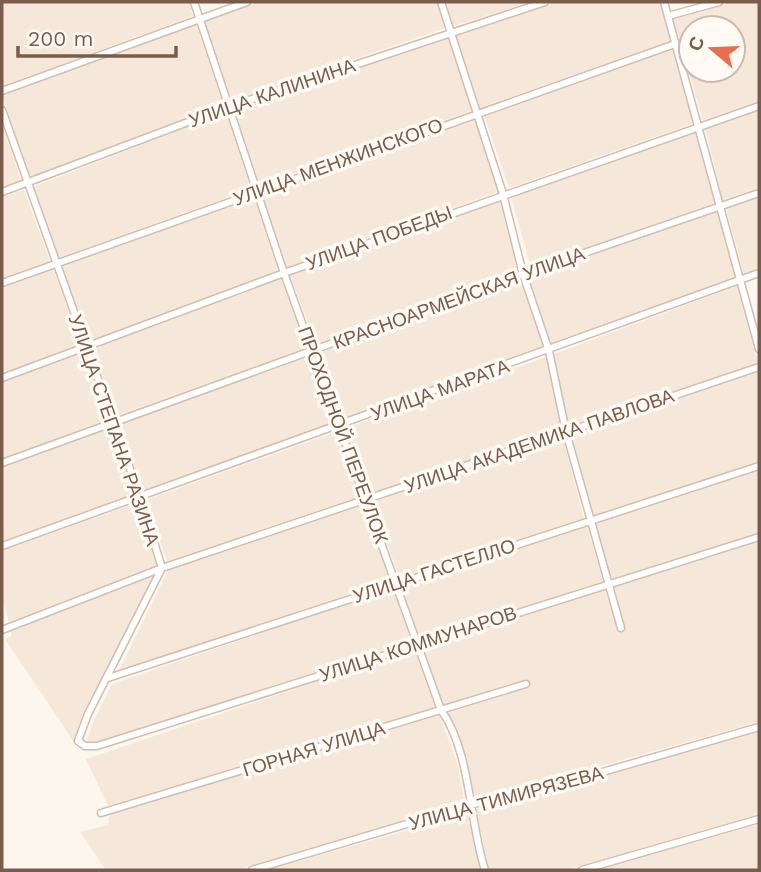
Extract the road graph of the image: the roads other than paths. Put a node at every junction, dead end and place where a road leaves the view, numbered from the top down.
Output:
1 (194, 2) edge
2 (247, 2) edge
3 (441, 2) edge
4 (545, 2) edge
5 (664, 2) edge
6 (719, 2) edge
7 (668, 16) junction
8 (198, 19) junction
9 (451, 31) junction
10 (675, 44) junction
11 (2, 91) edge
12 (759, 106) edge
13 (228, 107) junction
14 (2, 110) edge
15 (475, 113) junction
16 (700, 125) junction
17 (27, 184) junction
18 (2, 192) edge
19 (256, 192) junction
20 (759, 193) edge
21 (503, 194) junction
22 (720, 206) junction
23 (56, 264) junction
24 (284, 273) junction
25 (759, 273) edge
26 (523, 275) junction
27 (740, 280) junction
28 (2, 283) edge
29 (87, 347) junction
30 (759, 349) edge
31 (314, 350) junction
32 (549, 351) junction
33 (759, 367) edge
34 (2, 379) edge
35 (113, 422) junction
36 (341, 425) junction
37 (566, 432) junction
38 (2, 463) edge
39 (759, 466) edge
40 (140, 497) junction
41 (367, 499) junction
42 (590, 522) junction
43 (759, 537) edge
44 (2, 546) edge
45 (162, 568) junction
46 (396, 582) junction
47 (608, 584) junction
48 (621, 628) dead end
49 (2, 630) edge
50 (416, 644) junction
51 (108, 678) junction
52 (526, 684) dead end
53 (441, 710) junction
54 (759, 727) edge
55 (78, 741) joint
56 (471, 807) junction
57 (101, 813) dead end
58 (759, 819) edge
59 (252, 870) edge
60 (485, 870) edge
61 (582, 870) edge

1 - 8 street, ПРОХОДНОЙ ПЕРЕУЛОК
2 - 8 street
3 - 9 street
4 - 9 street, УЛИЦА КАЛИНИНА
5 - 7 street
6 - 7 street
7 - 10 street
8 - 11 street
8 - 13 street, ПРОХОДНОЙ ПЕРЕУЛОК
9 - 13 street, УЛИЦА КАЛИНИНА
9 - 15 street
10 - 15 street, УЛИЦА МЕНЖИНСКОГО
10 - 16 street
12 - 16 street, УЛИЦА ПОБЕДЫ
13 - 17 street, УЛИЦА КАЛИНИНА
13 - 19 street, ПРОХОДНОЙ ПЕРЕУЛОК
14 - 17 street, УЛИЦА СТЕПАНА РАЗИНА
15 - 19 street, УЛИЦА МЕНЖИНСКОГО
15 - 21 street
16 - 21 street, УЛИЦА ПОБЕДЫ
16 - 22 street
17 - 18 street, УЛИЦА КАЛИНИНА
17 - 23 street, УЛИЦА СТЕПАНА РАЗИНА
19 - 23 street, УЛИЦА МЕНЖИНСКОГО
19 - 24 street, ПРОХОДНОЙ ПЕРЕУЛОК
20 - 22 street, КРАСНОАРМЕЙСКАЯ УЛИЦА
21 - 24 street, УЛИЦА ПОБЕДЫ
21 - 26 street
22 - 26 street, КРАСНОАРМЕЙСКАЯ УЛИЦА
22 - 27 street
23 - 28 street, УЛИЦА МЕНЖИНСКОГО
23 - 29 street, УЛИЦА СТЕПАНА РАЗИНА
24 - 29 street, УЛИЦА ПОБЕДЫ
24 - 31 street, ПРОХОДНОЙ ПЕРЕУЛОК
25 - 27 street, УЛИЦА МАРАТА
26 - 31 street, КРАСНОАРМЕЙСКАЯ УЛИЦА
26 - 32 street
27 - 30 street
27 - 32 street, УЛИЦА МАРАТА
29 - 34 street, УЛИЦА ПОБЕДЫ
29 - 35 street, УЛИЦА СТЕПАНА РАЗИНА
31 - 35 street, КРАСНОАРМЕЙСКАЯ УЛИЦА
31 - 36 street, ПРОХОДНОЙ ПЕРЕУЛОК
32 - 36 street, УЛИЦА МАРАТА
32 - 37 street
33 - 37 street, УЛИЦА АКАДЕМИКА ПАВЛОВА
35 - 38 street, КРАСНОАРМЕЙСКАЯ УЛИЦА
35 - 40 street, УЛИЦА СТЕПАНА РАЗИНА
36 - 40 street, УЛИЦА МАРАТА
36 - 41 street, ПРОХОДНОЙ ПЕРЕУЛОК
37 - 41 street, УЛИЦА АКАДЕМИКА ПАВЛОВА
37 - 42 street
39 - 42 street, УЛИЦА ГАСТЕЛЛО
40 - 44 street, УЛИЦА МАРАТА
40 - 45 street, УЛИЦА СТЕПАНА РАЗИНА
41 - 45 street, УЛИЦА АКАДЕМИКА ПАВЛОВА
41 - 46 street, ПРОХОДНОЙ ПЕРЕУЛОК
42 - 46 street, УЛИЦА ГАСТЕЛЛО
42 - 47 street
43 - 47 street, УЛИЦА КОММУНАРОВ
45 - 49 street, УЛИЦА АКАДЕМИКА ПАВЛОВА
45 - 51 street, УЛИЦА СТЕПАНА РАЗИНА
46 - 50 street, ПРОХОДНОЙ ПЕРЕУЛОК
46 - 51 street, УЛИЦА ГАСТЕЛЛО
47 - 48 street
47 - 50 street, УЛИЦА КОММУНАРОВ
50 - 53 street, ПРОХОДНОЙ ПЕРЕУЛОК
50 - 55 street, УЛИЦА КОММУНАРОВ
51 - 55 street, УЛИЦА СТЕПАНА РАЗИНА
52 - 53 street, ГОРНАЯ УЛИЦА
53 - 56 street, ПРОХОДНОЙ ПЕРЕУЛОК
53 - 57 street, ГОРНАЯ УЛИЦА
54 - 56 street, УЛИЦА ТИМИРЯЗЕВА
56 - 59 street, УЛИЦА ТИМИРЯЗЕВА
56 - 60 street, ПРОХОДНОЙ ПЕРЕУЛОК
58 - 61 street

